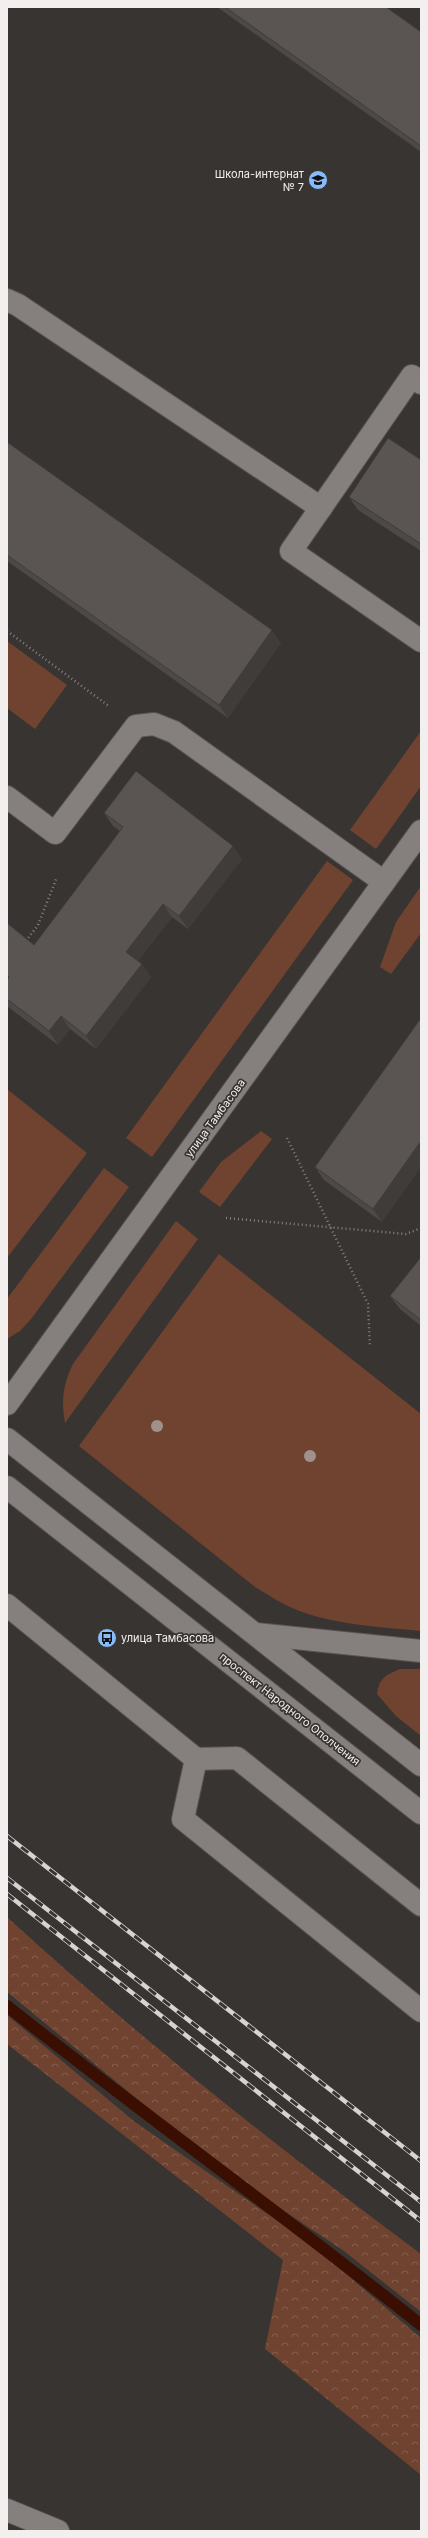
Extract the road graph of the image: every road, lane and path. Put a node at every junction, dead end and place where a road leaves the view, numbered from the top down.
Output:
1 (7, 300) edge
2 (421, 383) edge
3 (321, 508) junction
4 (7, 631) edge
5 (421, 641) edge
6 (136, 726) junction
7 (7, 797) edge
8 (421, 831) edge
9 (57, 877) dead end
10 (384, 882) junction
11 (25, 942) edge
12 (287, 1138) dead end
13 (226, 1218) dead end
14 (330, 1228) junction
15 (421, 1228) edge
16 (370, 1348) dead end
17 (7, 1404) edge
18 (7, 1439) edge
19 (7, 1487) edge
20 (7, 1605) edge
21 (256, 1634) junction
22 (421, 1651) edge
23 (196, 1759) junction
24 (421, 1765) edge
25 (421, 1813) edge
26 (421, 1905) edge
27 (421, 2010) edge
28 (7, 2510) edge
29 (58, 2531) edge

1 - 3 street
2 - 3 street
3 - 5 street
4 - 6 path
6 - 7 street
6 - 10 street
8 - 10 street, улица Тамбасова
9 - 11 path
10 - 17 street, улица Тамбасова
12 - 14 path
13 - 14 path
14 - 15 path
14 - 16 path
18 - 21 street
19 - 25 street, проспект Народного Ополчения
20 - 23 street
21 - 22 street
21 - 24 street
23 - 26 street
23 - 27 street
28 - 29 street

